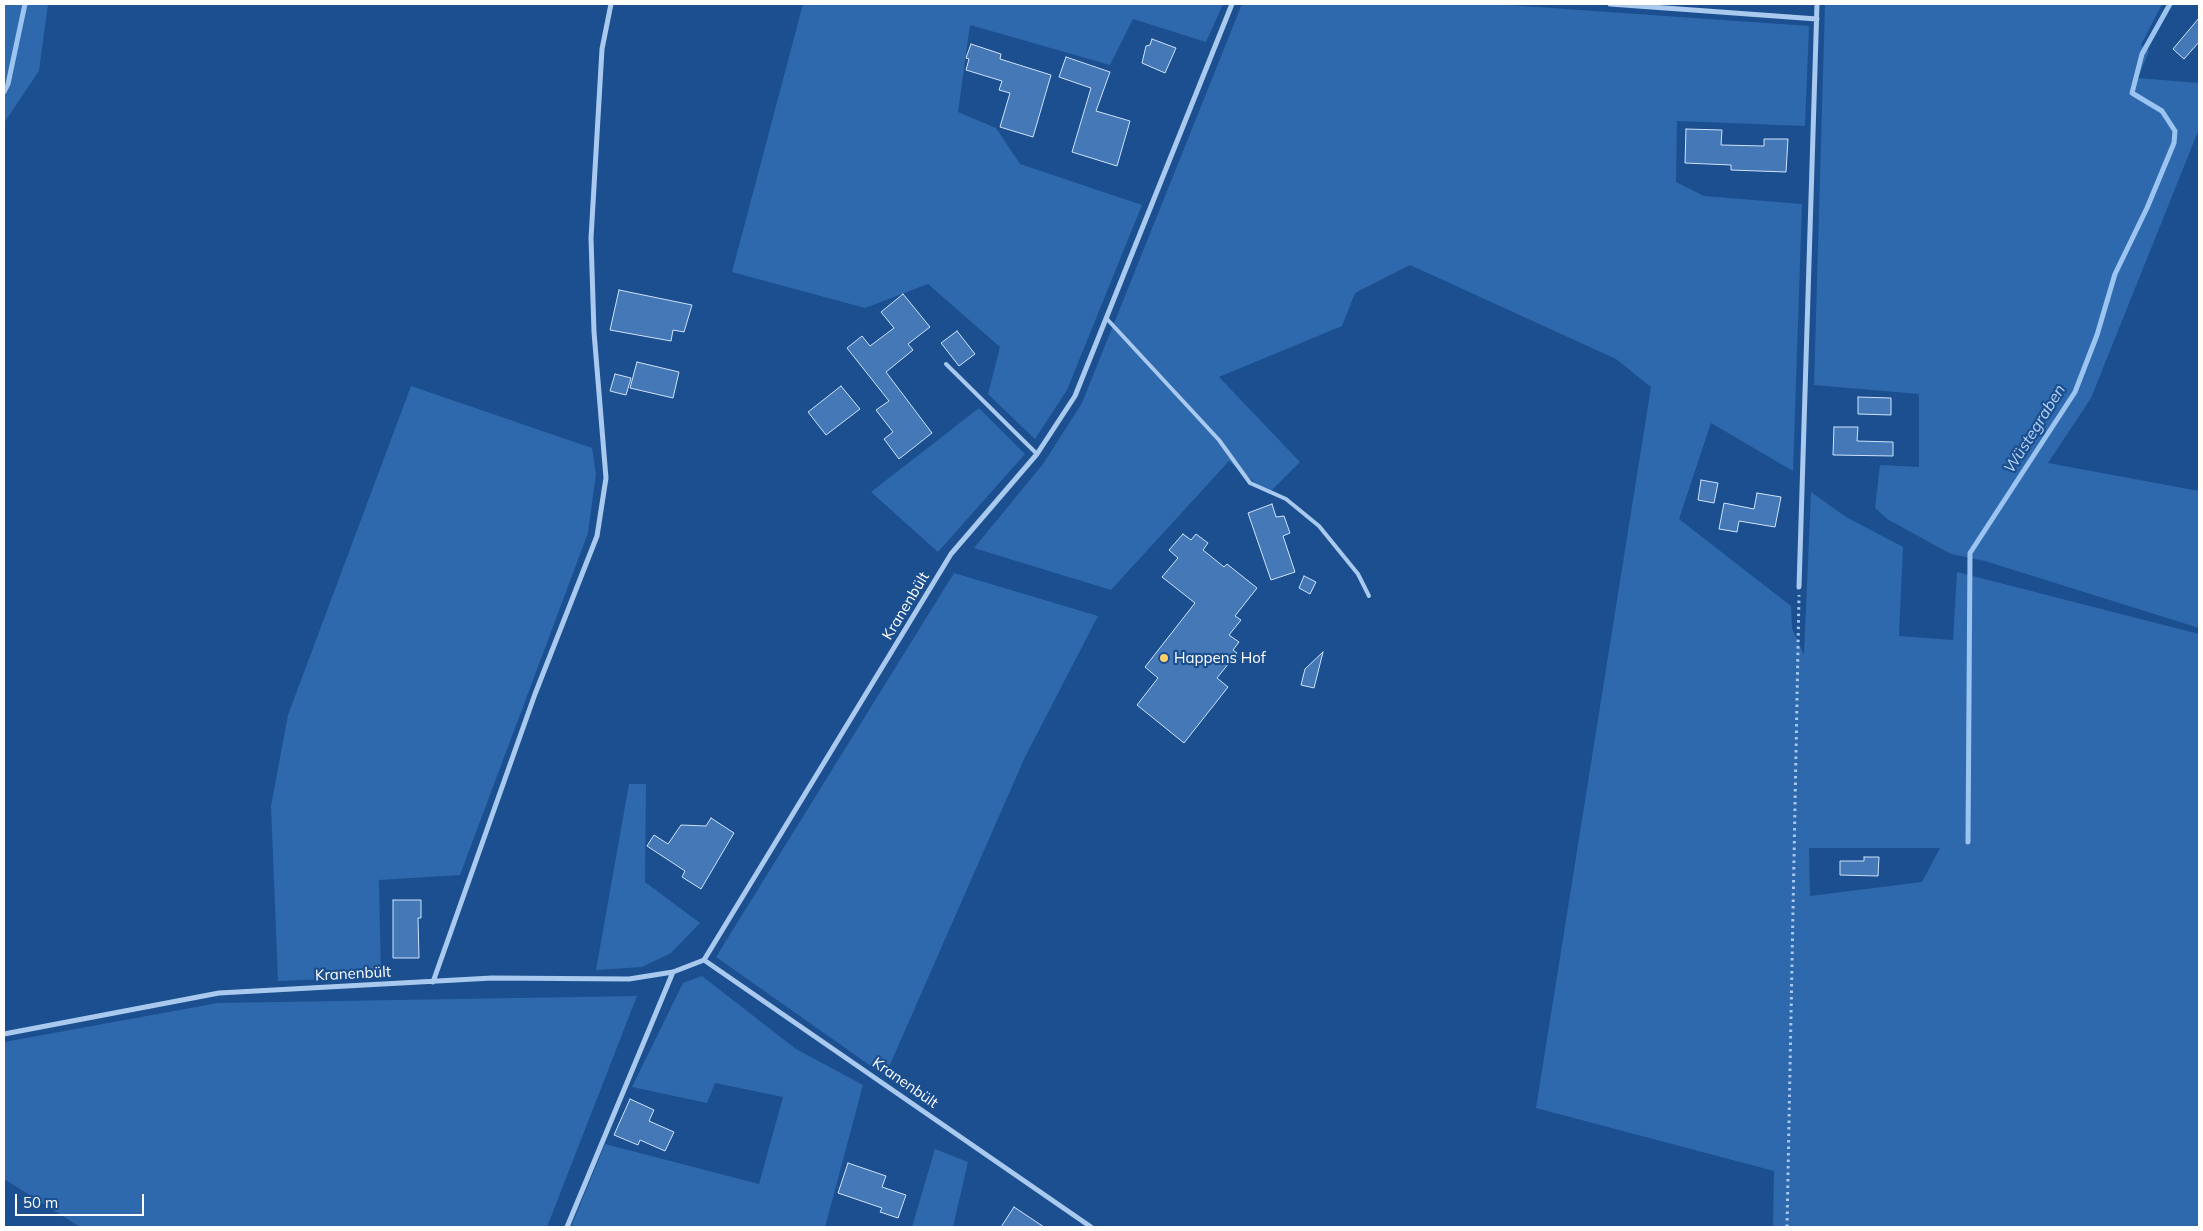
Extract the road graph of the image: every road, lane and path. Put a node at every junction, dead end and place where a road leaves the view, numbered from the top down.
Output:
1 (611, 4) edge
2 (1232, 4) edge
3 (1610, 4) edge
4 (1817, 4) edge
5 (1817, 19) junction
6 (1107, 319) junction
7 (946, 364) dead end
8 (1037, 454) junction
9 (1799, 587) joint
10 (1369, 596) dead end
11 (704, 960) junction
12 (673, 972) junction
13 (433, 982) junction
14 (4, 1034) edge
15 (568, 1227) edge
16 (1092, 1227) edge
17 (1787, 1227) edge

1 - 13 street
2 - 6 street, Kranenbült
3 - 5 street
4 - 5 street
5 - 9 street
6 - 8 street, Kranenbült
6 - 10 lane
7 - 8 lane
8 - 11 street, Kranenbült
9 - 17 path
11 - 12 street, Kranenbült
11 - 16 street, Kranenbült
12 - 13 street, Kranenbült
12 - 15 street
13 - 14 street, Kranenbült

